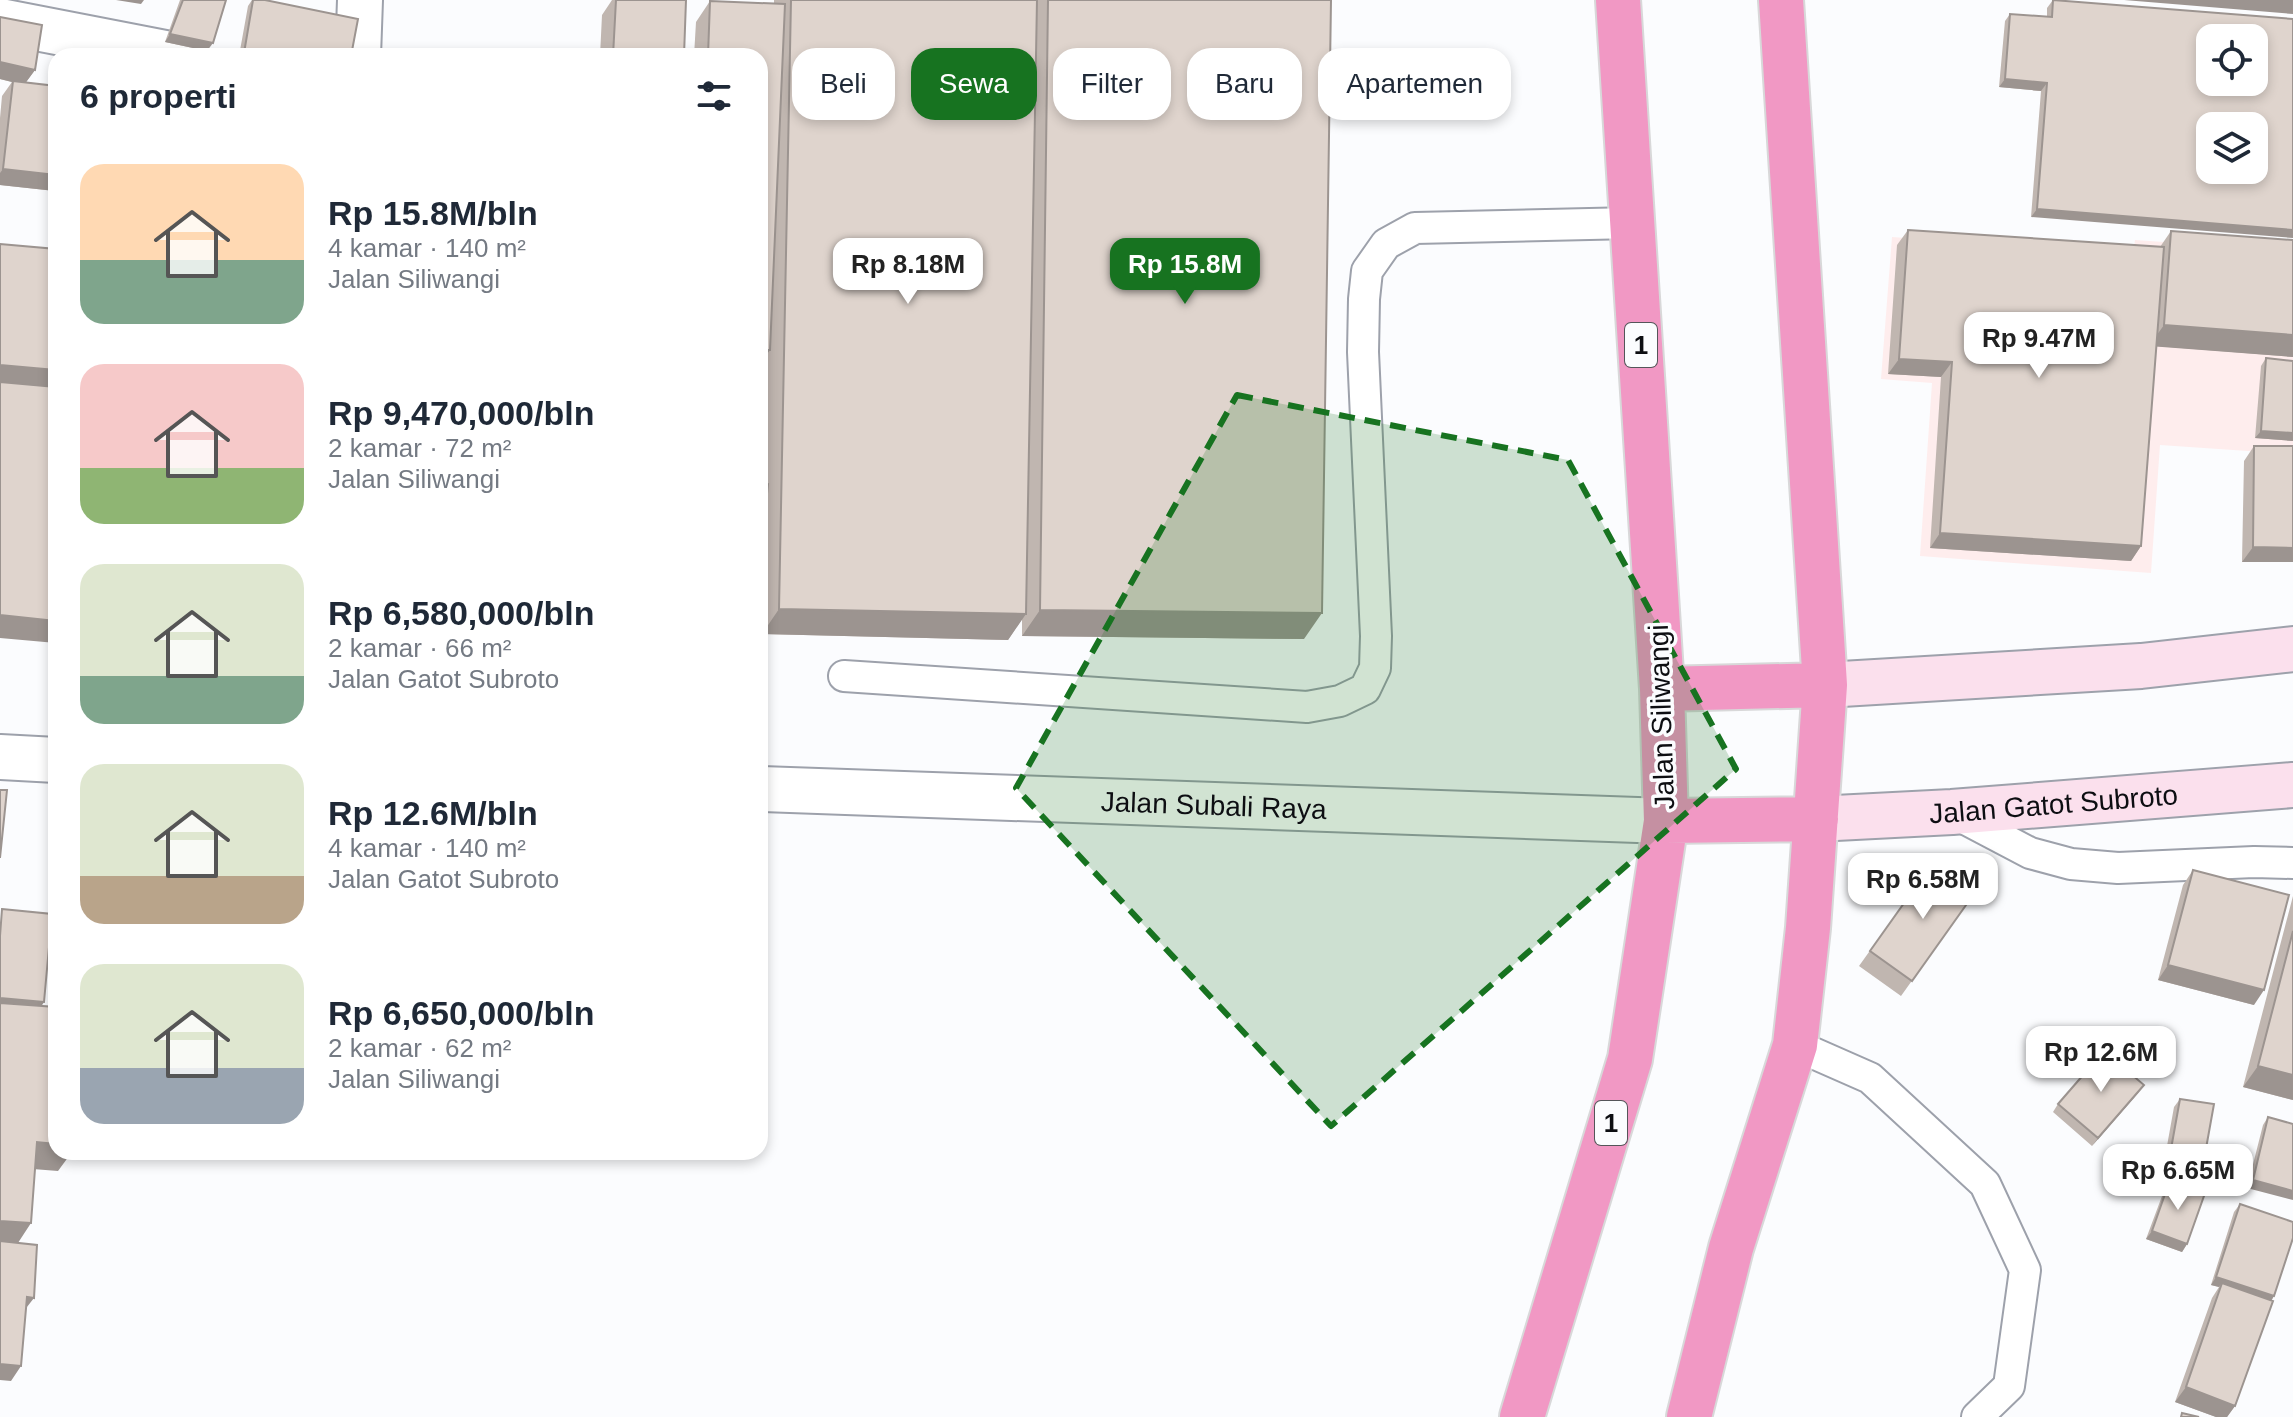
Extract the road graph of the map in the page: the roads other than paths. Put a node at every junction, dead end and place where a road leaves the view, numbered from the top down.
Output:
1 (360, 0) edge
2 (1618, 0) edge
3 (1781, 0) edge
4 (0, 21) edge
5 (140, 48) edge
6 (358, 48) edge
7 (1633, 223) junction
8 (2293, 649) edge
9 (844, 676) dead end
10 (1825, 685) junction
11 (1662, 689) junction
12 (0, 757) edge
13 (48, 760) edge
14 (2293, 785) edge
15 (768, 789) edge
16 (1952, 812) junction
17 (1816, 819) junction
18 (1666, 821) junction
19 (2293, 863) edge
20 (1795, 1045) junction
21 (1522, 1417) edge
22 (1689, 1417) edge
23 (1977, 1417) edge

1 - 6 street
2 - 7 highway, Jalan Siliwangi / 1
3 - 10 highway
4 - 5 street
7 - 9 lane
7 - 11 highway, Jalan Siliwangi / 1
8 - 10 street
10 - 11 highway
10 - 17 highway
11 - 18 highway, Jalan Siliwangi / 1
12 - 13 street
14 - 16 street, Jalan Gatot Subroto
15 - 18 street, Jalan Subali Raya
16 - 17 street, Jalan Gatot Subroto
16 - 19 lane
17 - 18 highway
17 - 20 highway
18 - 21 highway, Jalan Siliwangi / 1
20 - 22 highway
20 - 23 lane

